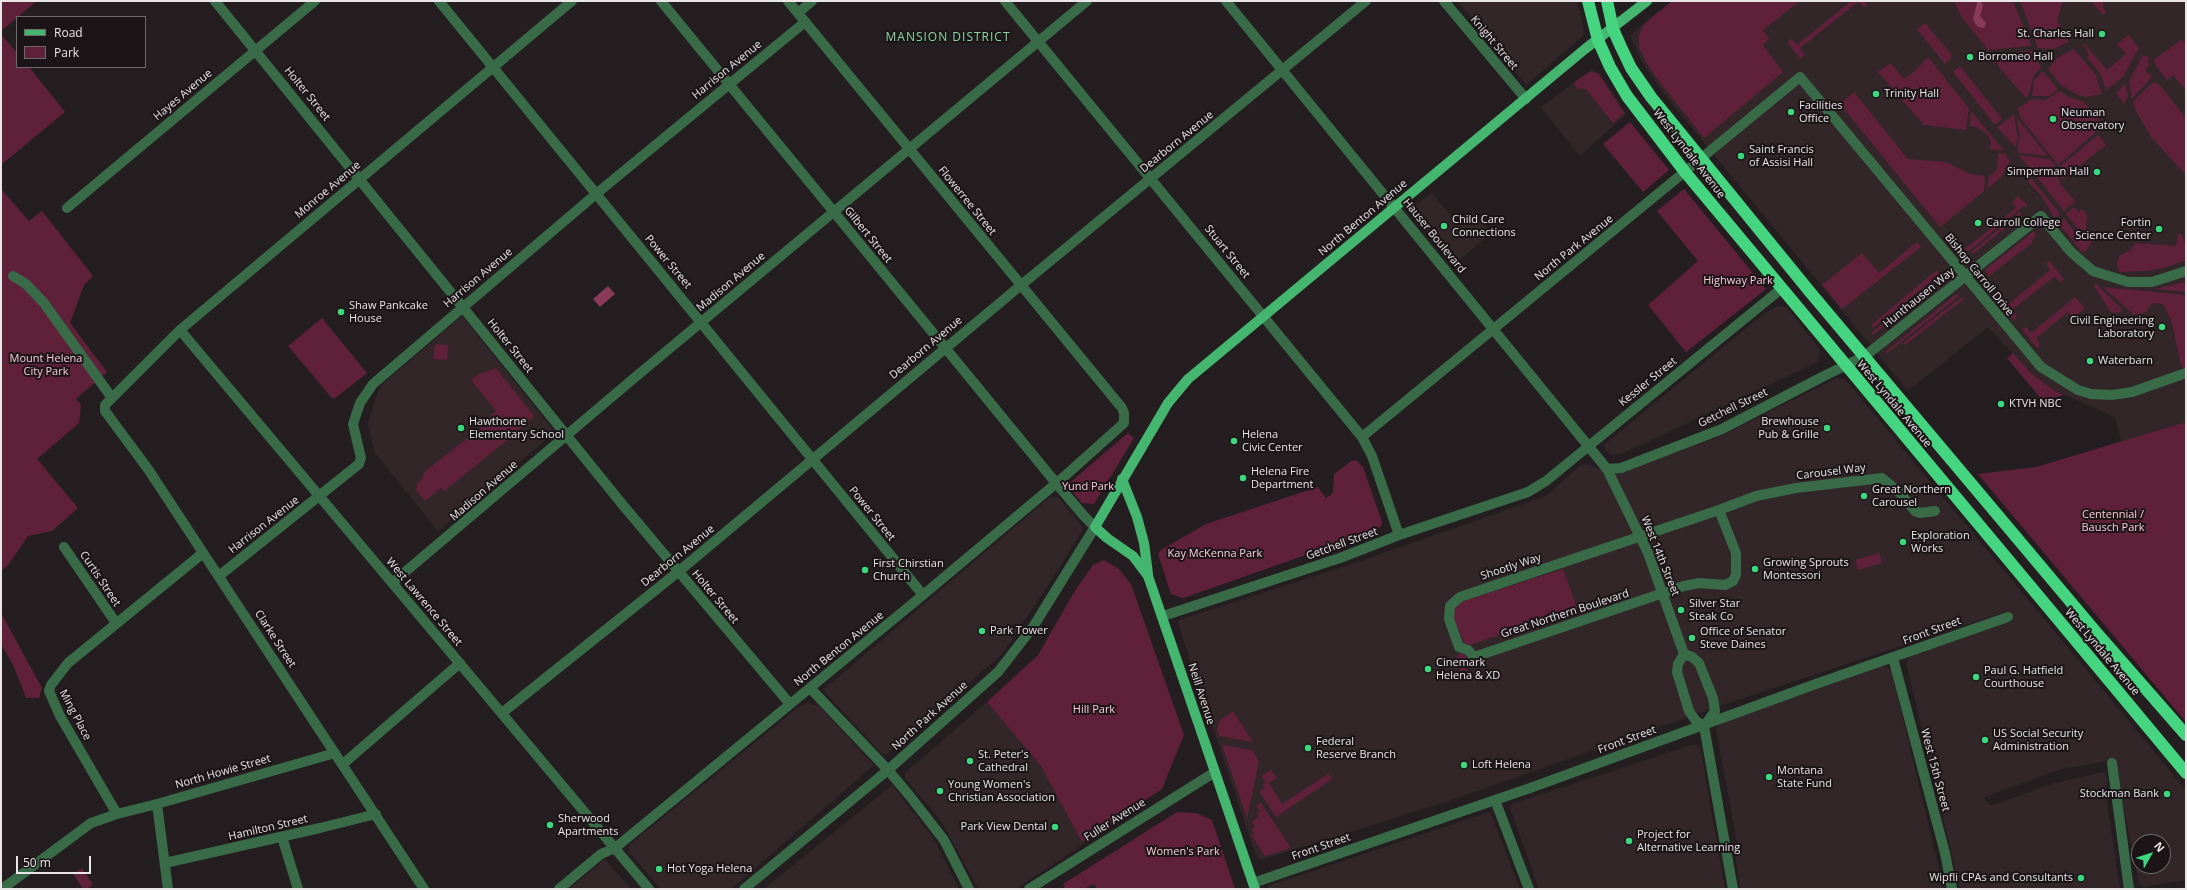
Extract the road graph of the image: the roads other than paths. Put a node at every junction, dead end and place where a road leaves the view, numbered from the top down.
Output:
1 (215, 1) edge
2 (315, 1) edge
3 (440, 1) edge
4 (572, 1) edge
5 (661, 1) edge
6 (788, 1) edge
7 (812, 1) edge
8 (1005, 1) edge
9 (1087, 1) edge
10 (1226, 1) edge
11 (1366, 1) edge
12 (1444, 1) edge
13 (1588, 1) edge
14 (1607, 1) edge
15 (1647, 1) edge
16 (798, 13) junction
17 (805, 22) junction
18 (1613, 28) junction
19 (1598, 40) junction
20 (1039, 42) junction
21 (256, 50) junction
22 (494, 66) junction
23 (1283, 71) junction
24 (1800, 77) joint
25 (729, 85) junction
26 (1526, 99) junction
27 (909, 149) junction
28 (1700, 158) junction
29 (1685, 172) junction
30 (1151, 178) junction
31 (360, 179) junction
32 (596, 194) junction
33 (67, 208) dead end
34 (1395, 208) junction
35 (833, 212) junction
36 (2186, 271) edge
37 (13, 276) dead end
38 (1965, 276) junction
39 (1020, 286) junction
40 (1781, 289) junction
41 (463, 307) junction
42 (1263, 316) junction
43 (702, 322) junction
44 (1494, 328) junction
45 (180, 330) junction
46 (944, 348) junction
47 (1865, 356) junction
48 (1844, 366) junction
49 (2186, 373) edge
50 (108, 402) junction
51 (1125, 418) joint
52 (566, 435) junction
53 (1362, 437) junction
54 (1589, 446) junction
55 (813, 460) junction
56 (1607, 469) junction
57 (1122, 479) junction
58 (1056, 483) junction
59 (1528, 492) joint
60 (320, 496) junction
61 (1719, 510) junction
62 (1935, 511) dead end
63 (1095, 527) junction
64 (1399, 535) junction
65 (1640, 537) junction
66 (64, 547) dead end
67 (203, 553) junction
68 (678, 572) junction
69 (219, 576) junction
70 (1148, 576) junction
71 (392, 583) junction
72 (1662, 594) junction
73 (923, 595) junction
74 (1163, 616) junction
75 (2008, 617) dead end
76 (116, 623) junction
77 (1684, 654) junction
78 (1474, 657) joint
79 (1893, 658) junction
80 (460, 663) junction
81 (810, 688) junction
82 (790, 704) junction
83 (502, 713) junction
84 (1704, 726) junction
85 (2186, 735) edge
86 (335, 753) junction
87 (2112, 763) dead end
88 (342, 764) junction
89 (888, 770) junction
90 (1215, 772) junction
91 (2186, 773) edge
92 (1495, 800) junction
93 (157, 804) junction
94 (117, 814) junction
95 (376, 814) junction
96 (282, 837) junction
97 (614, 848) junction
98 (164, 864) junction
99 (1254, 886) edge
100 (2, 889) edge
101 (168, 889) edge
102 (298, 889) edge
103 (424, 889) edge
104 (559, 889) edge
105 (649, 889) edge
106 (744, 889) edge
107 (969, 889) edge
108 (1029, 889) edge
109 (1529, 889) edge
110 (1733, 889) edge
111 (1952, 889) edge
112 (2129, 889) edge

1 - 21 street, Holter Street
2 - 21 street, Hayes Avenue
3 - 22 street, Power Street
4 - 22 street, Monroe Avenue
5 - 25 street, Gilbert Street
6 - 16 street, Flowerree Street
7 - 16 street
8 - 20 street, Stuart Street
9 - 20 street, Madison Avenue
10 - 23 street, Hauser Boulevard
11 - 23 street, Dearborn Avenue
12 - 26 street, Knight Street
13 - 19 highway, West Lyndale Avenue
14 - 18 highway, West Lyndale Avenue
15 - 18 main road, North Benton Avenue
16 - 17 street, Flowerree Street
17 - 25 street, Harrison Avenue
17 - 27 street, Flowerree Street
18 - 19 main road, North Benton Avenue
18 - 28 highway, West Lyndale Avenue
19 - 26 main road, North Benton Avenue
19 - 29 highway, West Lyndale Avenue
20 - 27 street, Madison Avenue
20 - 30 street, Stuart Street
21 - 31 street, Holter Street
21 - 33 street, Hayes Avenue
22 - 31 street, Monroe Avenue
22 - 32 street, Power Street
23 - 30 street, Dearborn Avenue
23 - 34 street, Hauser Boulevard
24 - 28 street, North Park Avenue
24 - 38 street, Bishop Carroll Drive
25 - 32 street, Harrison Avenue
25 - 35 street, Gilbert Street
26 - 34 main road, North Benton Avenue
27 - 35 street, Madison Avenue
27 - 39 street, Flowerree Street
28 - 29 street, North Park Avenue
28 - 47 highway, West Lyndale Avenue
29 - 40 highway, West Lyndale Avenue
29 - 44 street, North Park Avenue
30 - 39 street, Dearborn Avenue
30 - 42 street, Stuart Street
31 - 41 street, Holter Street
31 - 45 street, Monroe Avenue
32 - 41 street, Harrison Avenue
32 - 43 street, Power Street
34 - 42 main road, North Benton Avenue
34 - 44 street, Hauser Boulevard
35 - 43 street, Madison Avenue
35 - 46 street, Gilbert Street
36 - 38 street, Hunthausen Way
37 - 50 street, Clarke Street
38 - 47 street, Hunthausen Way
38 - 49 street, Bishop Carroll Drive
39 - 46 street, Dearborn Avenue
39 - 51 street, Flowerree Street
40 - 48 highway, West Lyndale Avenue
40 - 54 street, Kessler Street
41 - 52 street, Holter Street
41 - 60 street, Harrison Avenue
42 - 53 street, Stuart Street
42 - 57 main road, North Benton Avenue
43 - 52 street, Madison Avenue
43 - 55 street, Power Street
44 - 53 street, North Park Avenue
44 - 54 street, Hauser Boulevard
45 - 50 street, Monroe Avenue
45 - 60 street, West Lawrence Street
46 - 55 street, Dearborn Avenue
46 - 58 street, Gilbert Street
47 - 48 street, Getchell Street
47 - 85 highway, West Lyndale Avenue
48 - 56 street, Getchell Street
48 - 91 highway, West Lyndale Avenue
50 - 67 street, Clarke Street
51 - 58 street, North Benton Avenue
52 - 68 street, Holter Street
52 - 71 street, Madison Avenue
53 - 64 street, Stuart Street
54 - 56 street, Hauser Boulevard
54 - 59 street, Kessler Street
55 - 68 street, Dearborn Avenue
55 - 73 street, Power Street
56 - 65 street, West 14th Street
57 - 63 main road, North Park Avenue
57 - 70 main road
58 - 63 street
58 - 73 street, North Benton Avenue
59 - 64 street, Getchell Street
60 - 69 street, Harrison Avenue
60 - 71 street, West Lawrence Street
61 - 62 street, Carousel Way
61 - 65 street, Shootly Way
61 - 72 street, Great Northern Boulevard
63 - 70 main road, Neill Avenue
63 - 89 street, North Park Avenue
64 - 74 street, Getchell Street
65 - 72 street, West 14th Street
65 - 78 street, Shootly Way
66 - 76 street, Curtis Street
67 - 69 street, Clarke Street
67 - 76 street
68 - 82 street, Holter Street
68 - 83 street, Dearborn Avenue
69 - 86 street, Clarke Street
70 - 74 main road, Neill Avenue
71 - 80 street, West Lawrence Street
72 - 77 street, West 14th Street
72 - 78 street, Great Northern Boulevard
73 - 81 street, North Benton Avenue
74 - 90 main road, Neill Avenue
75 - 79 street, Front Street
76 - 94 street, Ming Place
77 - 84 street
77 - 84 street
79 - 84 street, Front Street
79 - 111 street, West 15th Street
80 - 83 street, West Lawrence Street
80 - 88 street
81 - 82 street, North Benton Avenue
81 - 89 street
82 - 97 street, North Benton Avenue
83 - 97 street, West Lawrence Street
84 - 92 street, Front Street
84 - 110 street
86 - 88 street, Clarke Street
86 - 93 street, North Howie Street
87 - 112 street
88 - 95 street, Clarke Street
89 - 106 street, North Park Avenue
89 - 107 street
90 - 99 main road, Neill Avenue
90 - 108 street, Fuller Avenue
92 - 99 street, Front Street
92 - 109 street
93 - 94 street, North Howie Street
93 - 98 street
94 - 100 street, North Howie Street
95 - 96 street, Hamilton Street
95 - 103 street, Clarke Street
96 - 98 street, Hamilton Street
96 - 102 street
97 - 104 street, North Benton Avenue
97 - 105 street, West Lawrence Street
98 - 101 street

